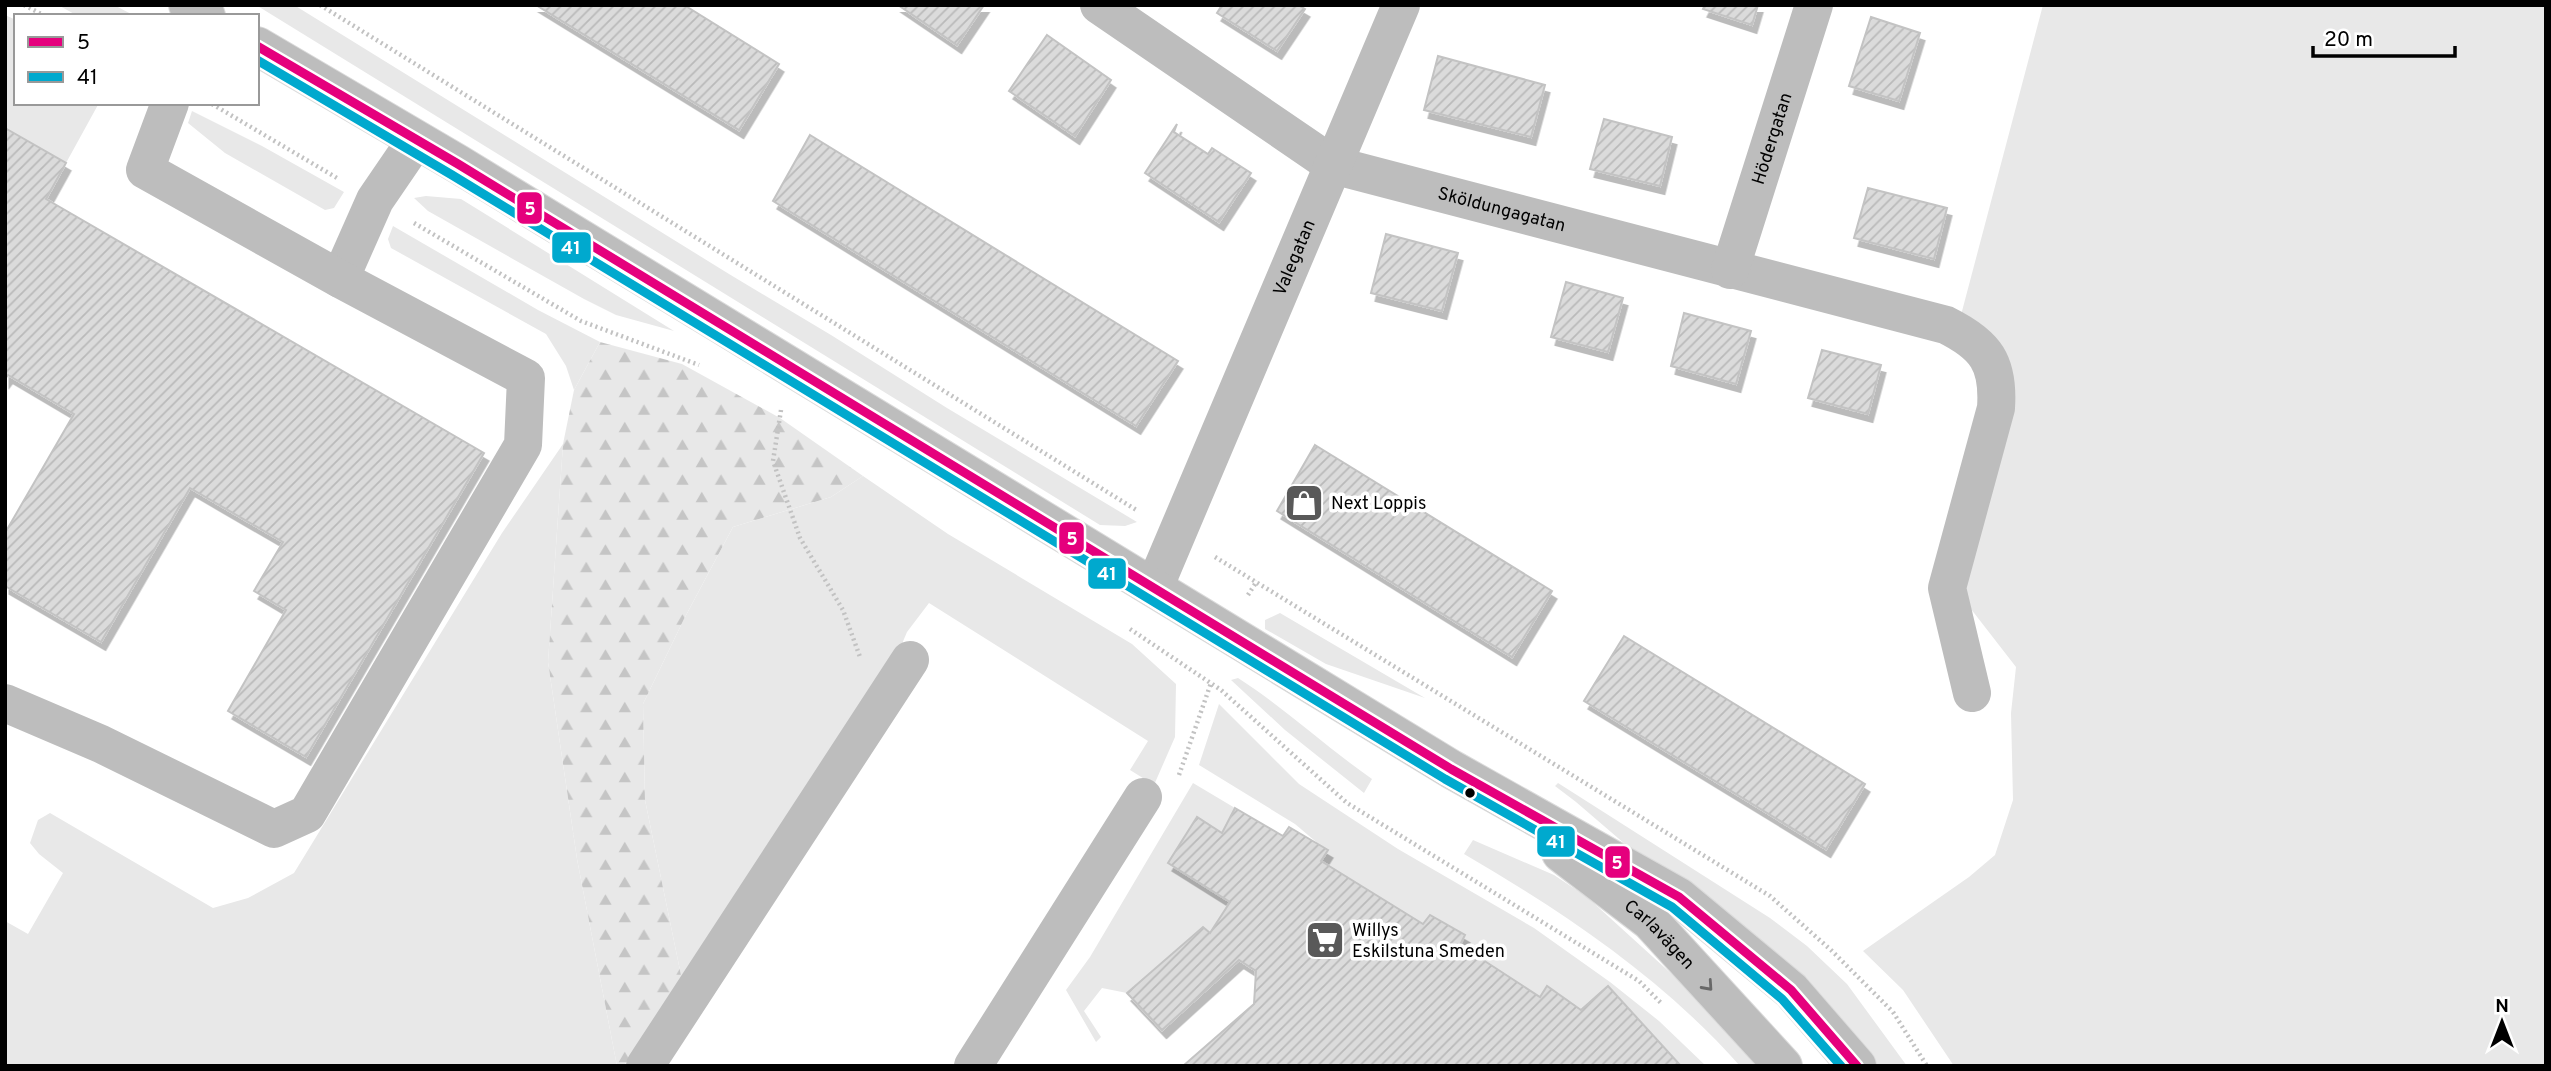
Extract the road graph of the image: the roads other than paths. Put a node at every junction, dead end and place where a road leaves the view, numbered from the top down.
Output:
1 (1099, 5) edge
2 (1401, 5) edge
3 (1814, 5) edge
4 (259, 47) edge
5 (169, 105) edge
6 (416, 140) junction
7 (1333, 165) junction
8 (1730, 270) junction
9 (340, 279) junction
10 (1154, 588) junction
11 (910, 660) dead end
12 (1972, 694) dead end
13 (5, 704) edge
14 (1451, 769) junction
15 (1143, 797) road end
16 (645, 1066) edge
17 (973, 1066) edge
18 (1783, 1066) edge
19 (1857, 1066) edge

1 - 7 main road, Sköldungagatan
2 - 7 main road, Valegatan
3 - 8 main road, Hödergatan
4 - 6 main road, Carlavägen
5 - 9 main road
6 - 9 main road
6 - 10 main road, Carlavägen
7 - 8 main road, Sköldungagatan
7 - 10 main road, Valegatan
8 - 12 main road, Sköldungagatan
9 - 13 main road
10 - 14 main road, Carlavägen
11 - 16 main road
14 -> 18 main road, Carlavägen
14 - 19 main road, Carlavägen
15 - 17 main road

